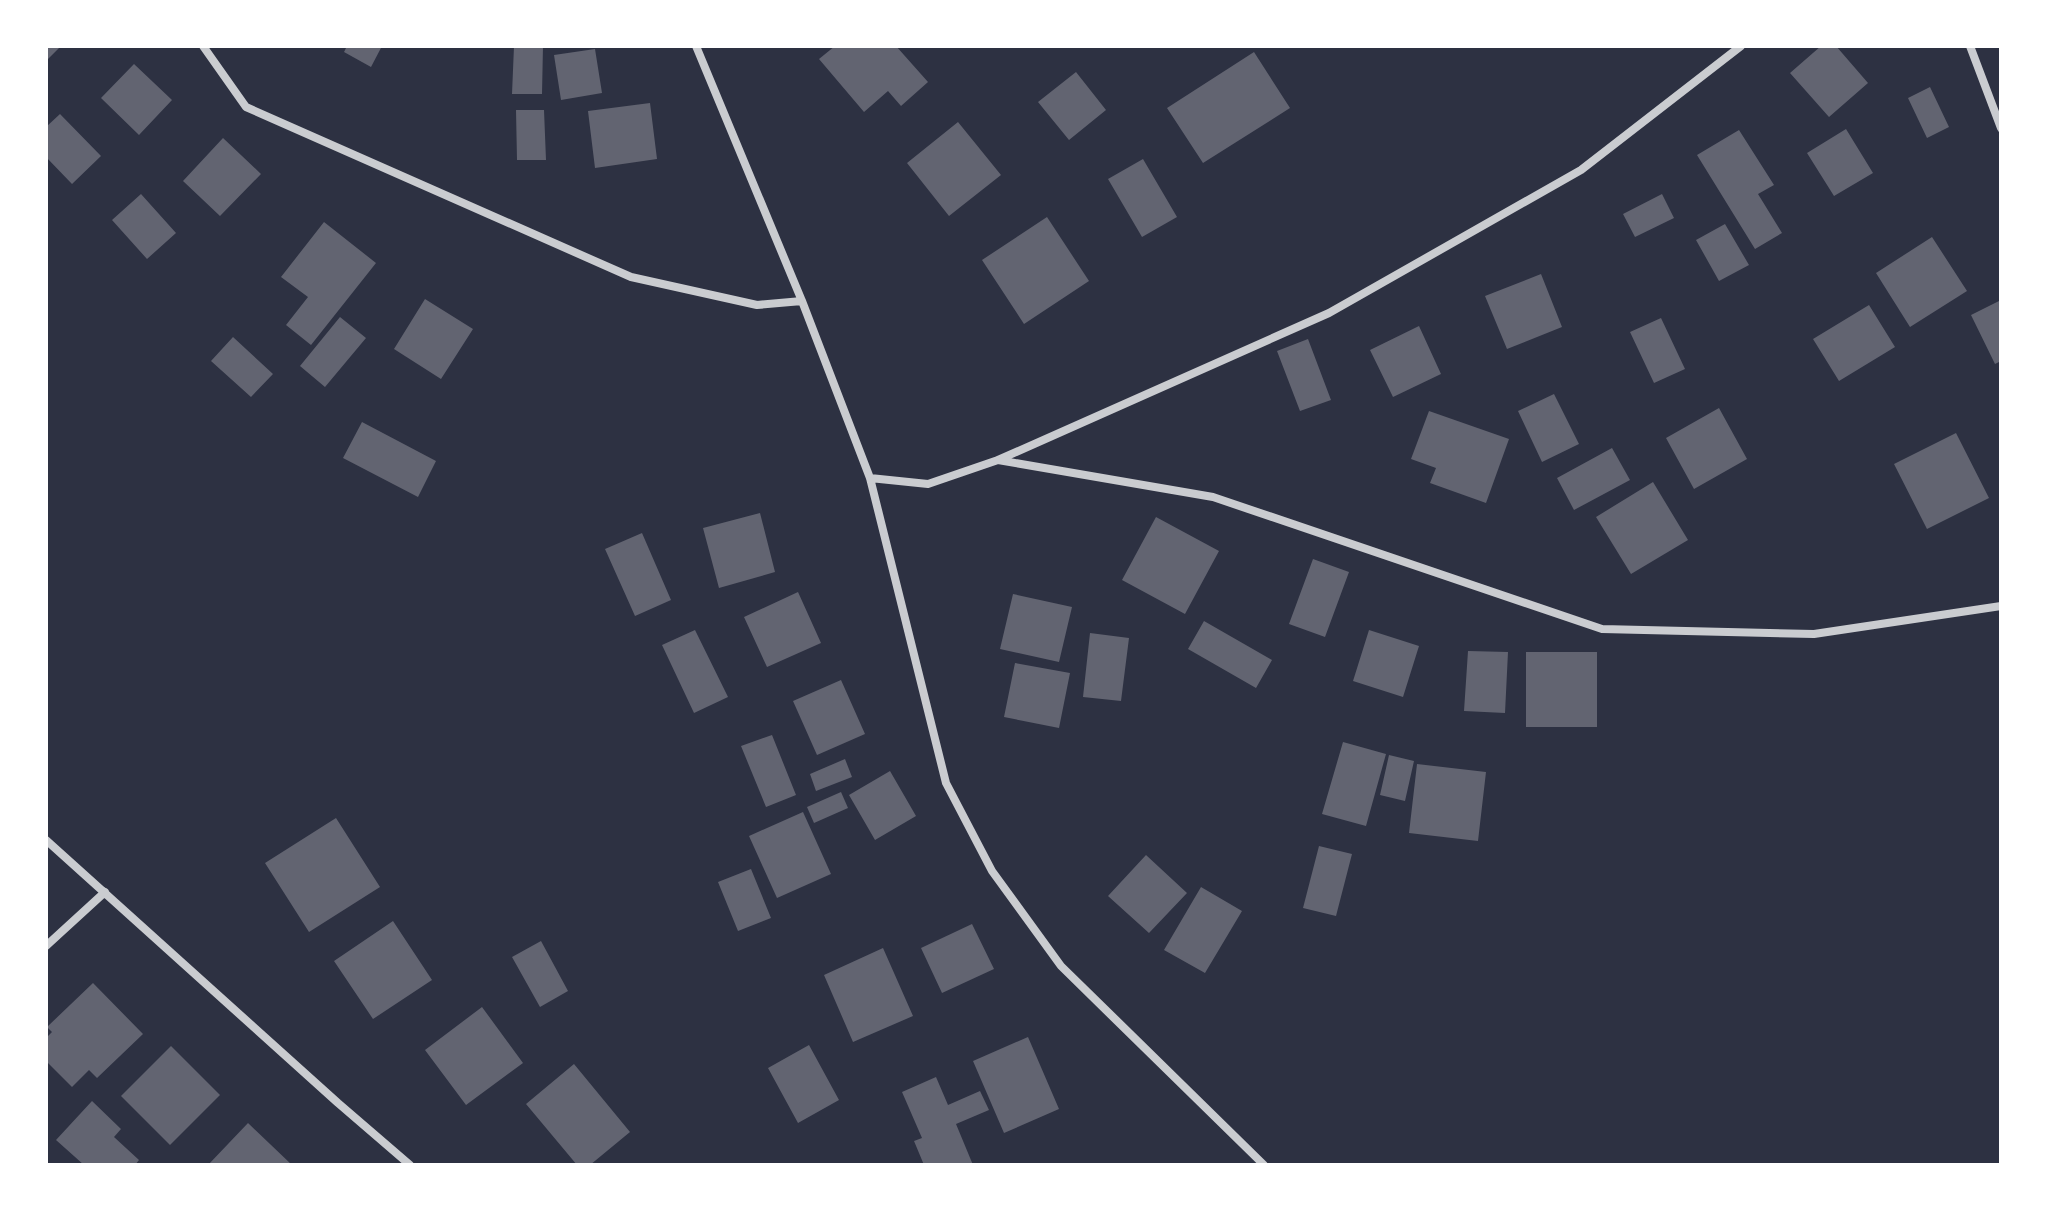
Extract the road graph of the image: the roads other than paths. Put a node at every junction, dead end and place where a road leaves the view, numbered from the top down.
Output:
1 (203, 46) edge
2 (696, 46) edge
3 (1741, 46) edge
4 (1970, 46) edge
5 (2001, 128) edge
6 (802, 301) junction
7 (998, 460) junction
8 (870, 478) junction
9 (2001, 606) edge
10 (46, 840) edge
11 (105, 892) junction
12 (46, 946) edge
13 (410, 1165) edge
14 (1264, 1165) edge

1 - 6 street
2 - 6 street
3 - 7 street
4 - 5 street
6 - 8 street
7 - 8 street
7 - 9 street
8 - 14 street
10 - 11 street
11 - 12 street
11 - 13 street

